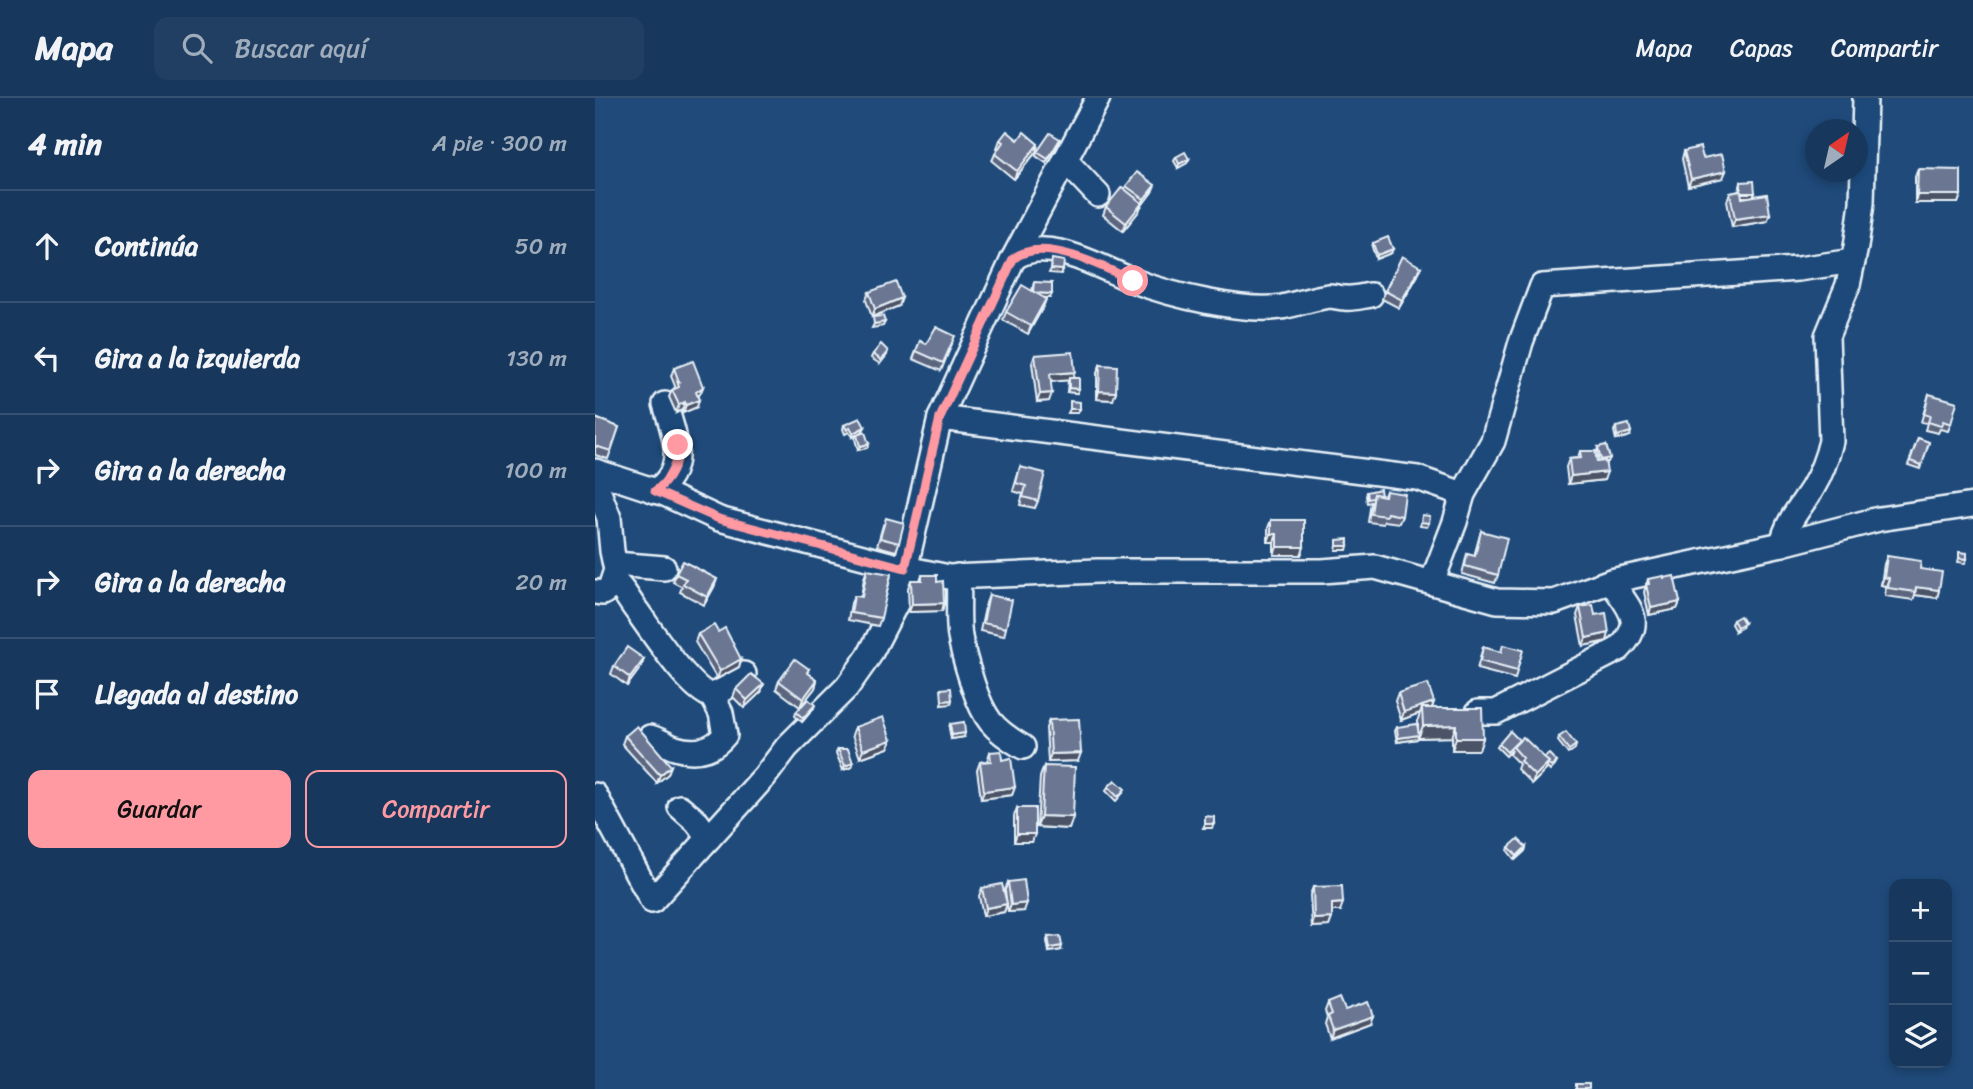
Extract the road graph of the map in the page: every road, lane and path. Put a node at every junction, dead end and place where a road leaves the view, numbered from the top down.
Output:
1 (1865, 98) edge
2 (1087, 103) edge
3 (1065, 160) junction
4 (1098, 195) dead end
5 (1013, 259) junction
6 (1853, 261) junction
7 (1371, 295) dead end
8 (665, 404) dead end
9 (940, 418) junction
10 (595, 471) edge
11 (595, 482) edge
12 (655, 491) junction
13 (1463, 494) junction
14 (1973, 505) edge
15 (1782, 544) junction
16 (664, 568) dead end
17 (905, 568) junction
18 (958, 576) junction
19 (608, 579) edge
20 (1611, 581) junction
21 (1432, 582) junction
22 (744, 674) dead end
23 (712, 696) junction
24 (1478, 712) edge
25 (649, 737) edge
26 (1023, 747) dead end
27 (595, 795) edge
28 (680, 807) dead end
29 (709, 838) junction

1 - 6 street
2 - 3 street
3 - 4 street
3 - 5 street
5 - 7 street
5 - 9 street
6 - 13 street
6 - 15 street
8 - 12 street
9 - 13 street
9 - 17 street
10 - 12 street
11 - 19 street
12 - 17 street
13 - 21 street
14 - 15 street
15 - 20 street
16 - 19 street
17 - 18 street
17 - 29 street
18 - 21 street
18 - 26 street
19 - 23 street
20 - 21 street
20 - 24 street
22 - 23 street
23 - 25 street
27 - 29 street
28 - 29 street

